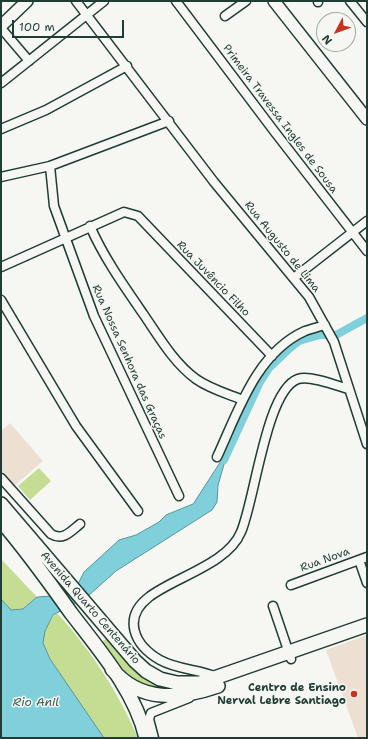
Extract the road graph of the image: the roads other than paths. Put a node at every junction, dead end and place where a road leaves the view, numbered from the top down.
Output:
1 (27, 1) edge
2 (76, 1) edge
3 (104, 1) edge
4 (176, 1) edge
5 (246, 1) edge
6 (274, 1) edge
7 (350, 1) edge
8 (87, 14) junction
9 (225, 16) dead end
10 (367, 22) edge
11 (1, 27) edge
12 (29, 61) junction
13 (127, 66) junction
14 (1, 83) edge
15 (367, 119) edge
16 (169, 120) junction
17 (1, 129) edge
18 (50, 166) junction
19 (1, 176) edge
20 (367, 221) edge
21 (90, 226) junction
22 (353, 233) junction
23 (66, 237) junction
24 (367, 250) edge
25 (1, 267) edge
26 (295, 277) junction
27 (1, 300) edge
28 (329, 332) junction
29 (272, 356) junction
30 (348, 389) junction
31 (243, 400) junction
32 (367, 444) edge
33 (217, 456) dead end
34 (1, 478) edge
35 (179, 496) dead end
36 (1, 504) edge
37 (138, 511) dead end
38 (1, 521) edge
39 (80, 524) dead end
40 (367, 557) edge
41 (359, 560) junction
42 (367, 583) edge
43 (291, 584) dead end
44 (273, 606) dead end
45 (367, 625) edge
46 (367, 633) edge
47 (290, 656) junction
48 (112, 669) junction
49 (220, 681) junction
50 (202, 692) junction
51 (146, 738) edge
52 (154, 738) edge

1 - 11 street
2 - 8 street, Rua Augusto de Lima
3 - 8 street
4 - 22 street, Primeira Travessa Ingles de Sousa
5 - 9 street
6 - 15 street
7 - 10 street
8 - 12 street
8 - 13 street, Rua Augusto de Lima
11 - 12 street
12 - 14 street
13 - 16 street, Rua Augusto de Lima
13 - 17 street
16 - 18 street
16 - 26 street, Rua Augusto de Lima
18 - 19 street
18 - 23 street, Rua Nossa Senhora das Graças
20 - 22 street
21 - 23 street
21 - 29 street, Rua Juvêncio Filho
21 - 31 street
22 - 24 street, Primeira Travessa Ingles de Sousa
22 - 26 street
23 - 25 street
23 - 35 street, Rua Nossa Senhora das Graças
26 - 28 street, Rua Augusto de Lima
27 - 37 street
28 - 29 street
28 - 30 street, Rua Augusto de Lima
29 - 31 street
30 - 32 street, Rua Augusto de Lima
30 - 49 street
31 - 33 street
34 - 39 street
36 - 49 main road, Avenida Quarto Centenário
38 - 48 main road, Avenida Quarto Centenário
40 - 41 street, Rua Nova
41 - 42 street
41 - 43 street, Rua Nova
44 - 47 street
45 - 47 main road
46 - 47 main road
47 - 49 main road
48 - 50 main road
48 - 51 main road
49 - 50 main road
50 - 52 street

